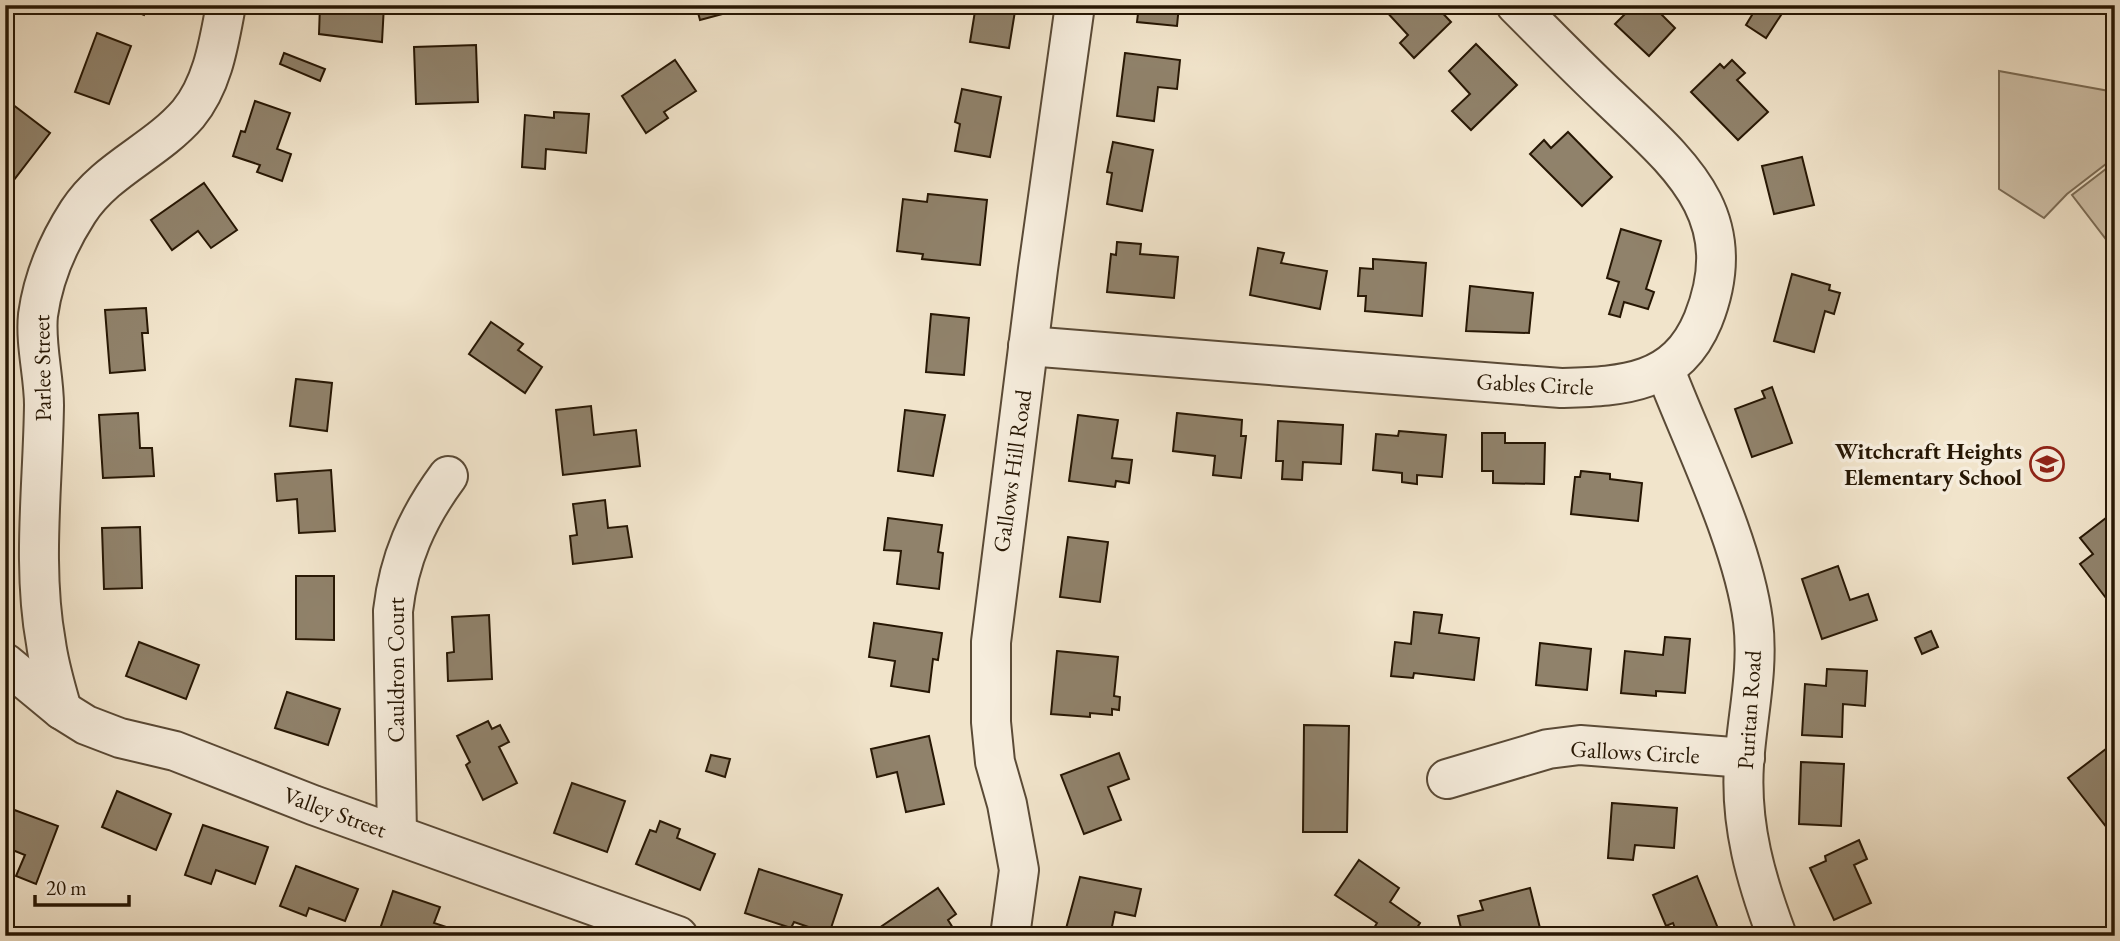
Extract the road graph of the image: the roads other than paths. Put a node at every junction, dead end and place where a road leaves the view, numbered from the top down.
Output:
1 (226, 5) edge
2 (1075, 5) edge
3 (1516, 5) edge
4 (1028, 346) junction
5 (1665, 370) junction
6 (448, 477) dead end
7 (5, 663) edge
8 (62, 710) junction
9 (1745, 758) junction
10 (1447, 779) dead end
11 (397, 834) junction
12 (678, 936) edge
13 (1010, 936) edge
14 (1777, 936) edge

1 - 8 street, Parlee Street
2 - 4 street, Gallows Hill Road
3 - 5 street
4 - 5 street, Gables Circle
4 - 13 street, Gallows Hill Road
5 - 9 street, Puritan Road
6 - 11 street, Cauldron Court
7 - 8 street, Valley Street
8 - 11 street, Valley Street
9 - 10 street, Gallows Circle
9 - 14 street, Puritan Road
11 - 12 street, Valley Street

